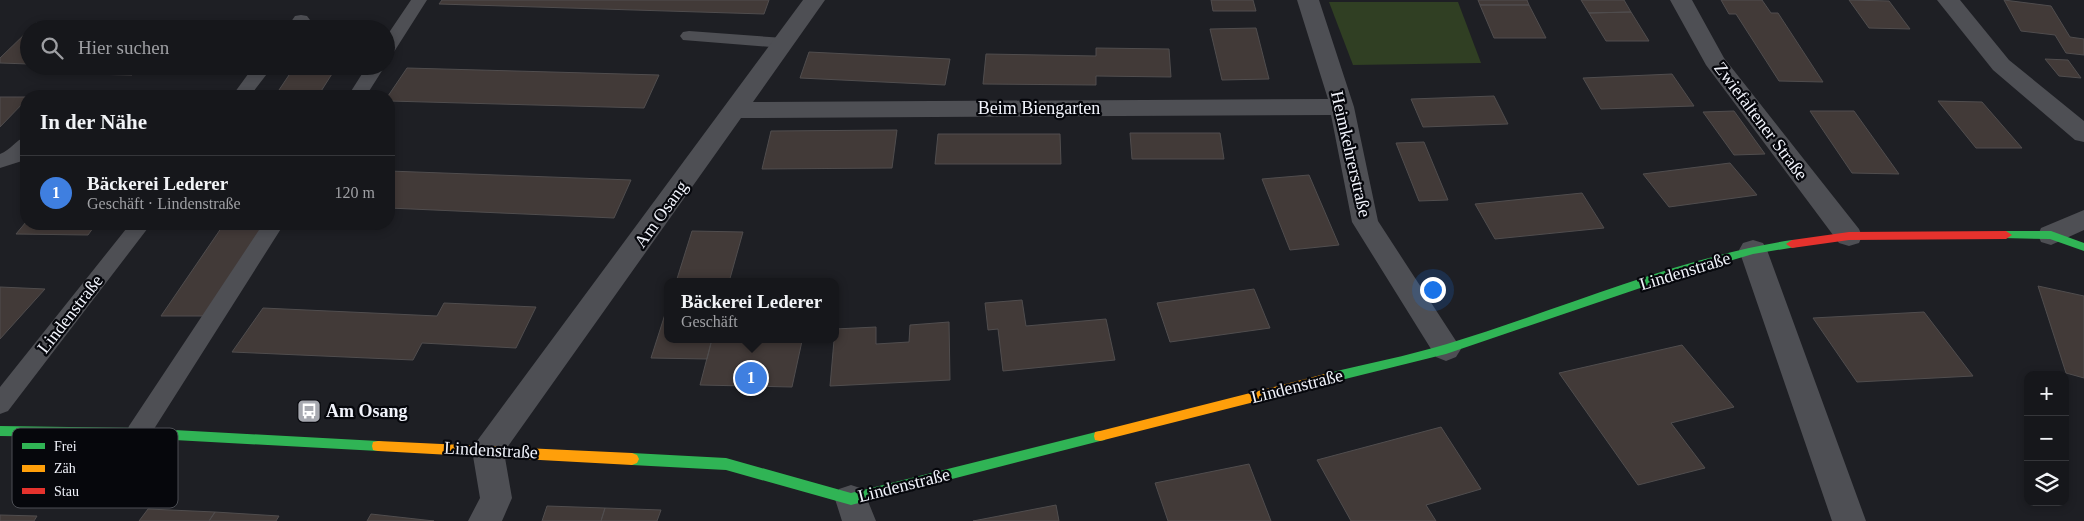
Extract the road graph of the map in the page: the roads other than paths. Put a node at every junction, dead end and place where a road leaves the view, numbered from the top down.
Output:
1 (419, 0) edge
2 (814, 0) edge
3 (1308, 0) edge
4 (1681, 0) edge
5 (1948, 0) edge
6 (395, 36) edge
7 (689, 36) dead end
8 (784, 43) junction
9 (257, 75) edge
10 (370, 75) edge
11 (246, 90) edge
12 (361, 90) edge
13 (1342, 107) junction
14 (737, 110) junction
15 (2084, 134) edge
16 (20, 150) edge
17 (0, 161) edge
18 (2084, 219) edge
19 (136, 230) edge
20 (270, 230) edge
21 (2051, 235) junction
22 (1849, 236) junction
23 (2084, 247) edge
24 (1753, 250) junction
25 (1446, 348) junction
26 (0, 404) edge
27 (141, 428) edge
28 (178, 435) edge
29 (488, 450) junction
30 (855, 510) edge
31 (485, 521) edge
32 (1849, 521) edge

1 - 6 lane
2 - 8 street, Am Osang
3 - 13 street, Heimkehrerstraße
4 - 22 street, Zwiefaltener Straße
5 - 15 street
7 - 8 lane
8 - 14 street, Am Osang
9 - 11 lane
10 - 12 lane
13 - 14 street, Beim Biengarten
13 - 25 street, Heimkehrerstraße
14 - 29 street, Am Osang
16 - 17 lane
18 - 21 street, Lindenstraße
19 - 26 lane, Lindenstraße
20 - 27 lane
21 - 22 street, Lindenstraße
21 - 23 street, Lindenstraße
22 - 24 street, Lindenstraße
24 - 25 street, Lindenstraße
24 - 32 street, Lindenstraße
25 - 30 street, Lindenstraße
28 - 29 street, Lindenstraße
29 - 30 street, Lindenstraße
29 - 31 street

